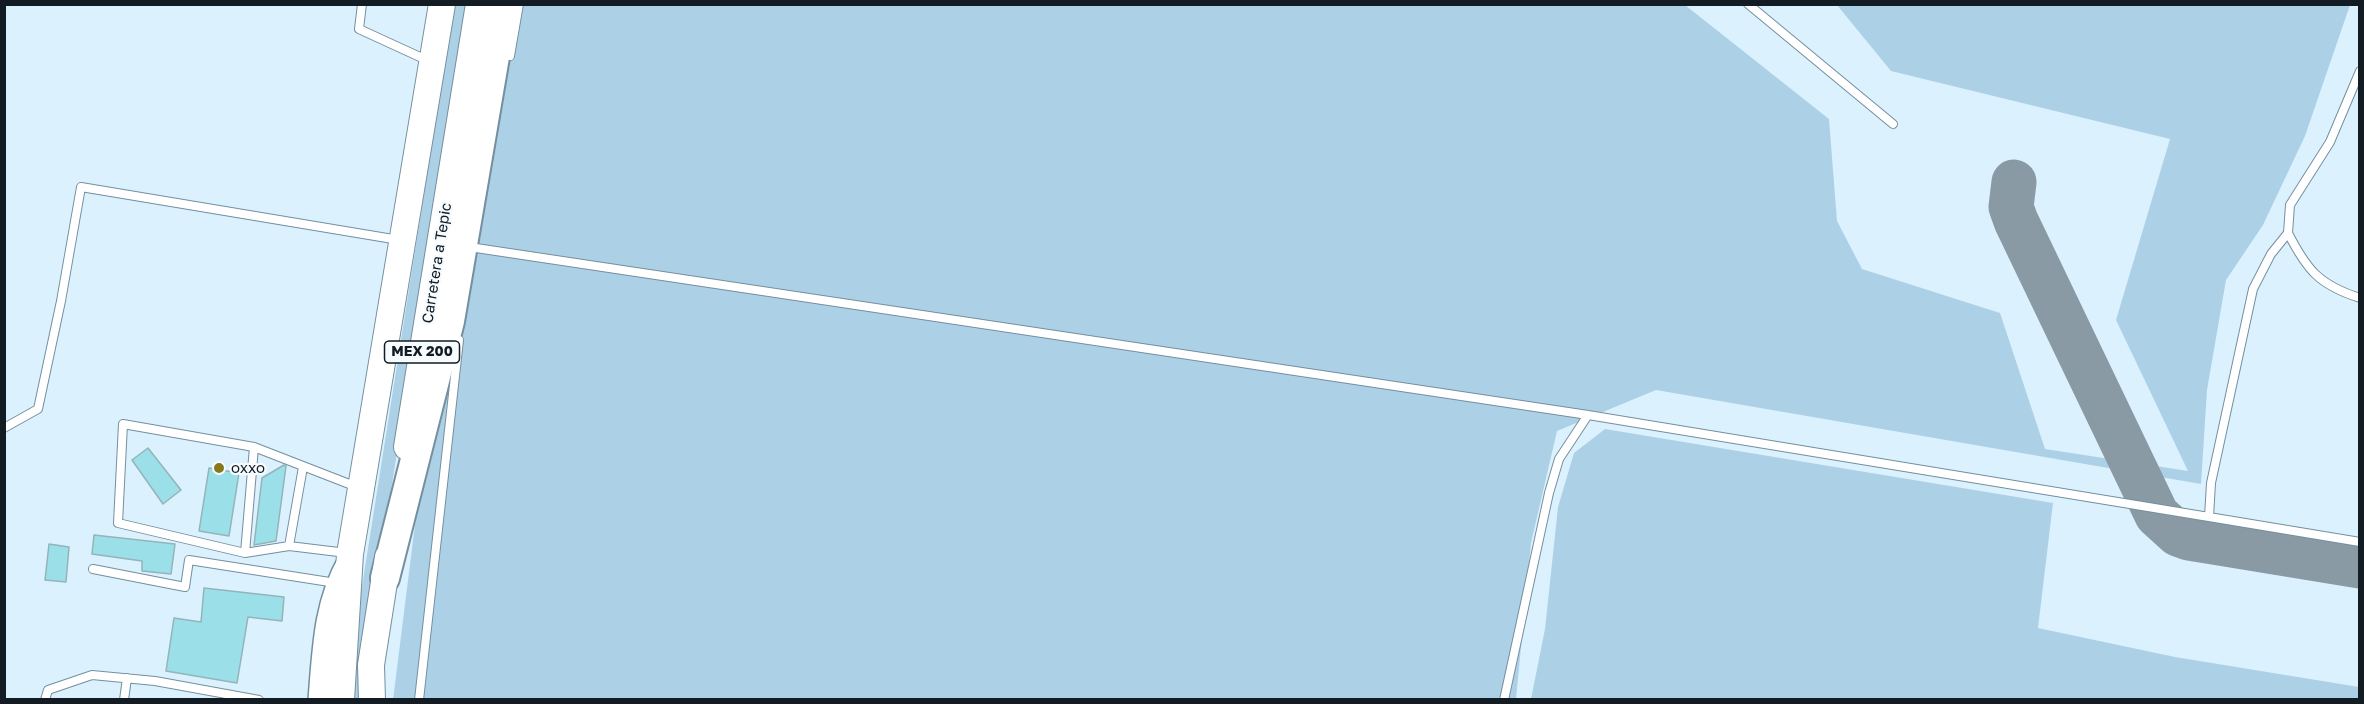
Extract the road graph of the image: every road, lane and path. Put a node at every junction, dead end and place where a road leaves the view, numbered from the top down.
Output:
1 (362, 4) edge
2 (427, 4) edge
3 (442, 4) edge
4 (479, 4) edge
5 (504, 4) edge
6 (519, 4) edge
7 (1748, 4) edge
8 (420, 57) junction
9 (508, 62) dead end
10 (2360, 71) edge
11 (1893, 124) dead end
12 (414, 180) junction
13 (2288, 233) junction
14 (478, 236) dead end
15 (404, 241) junction
16 (476, 248) junction
17 (474, 259) dead end
18 (2360, 298) edge
19 (460, 333) dead end
20 (1588, 415) junction
21 (4, 428) edge
22 (254, 447) junction
23 (303, 467) junction
24 (361, 489) junction
25 (2209, 517) junction
26 (2360, 542) edge
27 (289, 546) junction
28 (244, 554) junction
29 (350, 556) junction
30 (93, 569) dead end
31 (385, 578) junction
32 (341, 584) junction
33 (127, 678) junction
34 (45, 699) edge
35 (124, 699) edge
36 (259, 699) edge
37 (320, 699) edge
38 (341, 699) edge
39 (372, 699) edge
40 (419, 699) edge
41 (1504, 699) edge

1 - 8 lane
2 - 8 highway
3 - 12 highway, MEX 200
4 - 31 highway, Carretera a Tepic / MEX 200
5 - 31 highway
6 - 9 lane
7 - 11 lane
8 - 12 highway
10 - 13 lane
12 - 15 highway, MEX 200
13 - 18 lane
13 - 25 lane
14 - 16 lane
15 - 21 lane
15 - 24 highway, MEX 200
16 - 17 lane
16 - 20 lane
19 - 40 lane
20 - 25 lane
20 - 41 lane
22 - 23 lane
22 - 28 lane
22 - 28 lane
23 - 24 lane
23 - 27 lane
24 - 29 highway, MEX 200
25 - 26 lane
27 - 28 lane
27 - 29 lane
29 - 32 highway, MEX 200
30 - 32 lane
31 - 39 highway, Carretera a Tepic / MEX 200
32 - 37 main road
32 - 38 highway, MEX 200
33 - 34 lane
33 - 35 lane
33 - 36 lane

